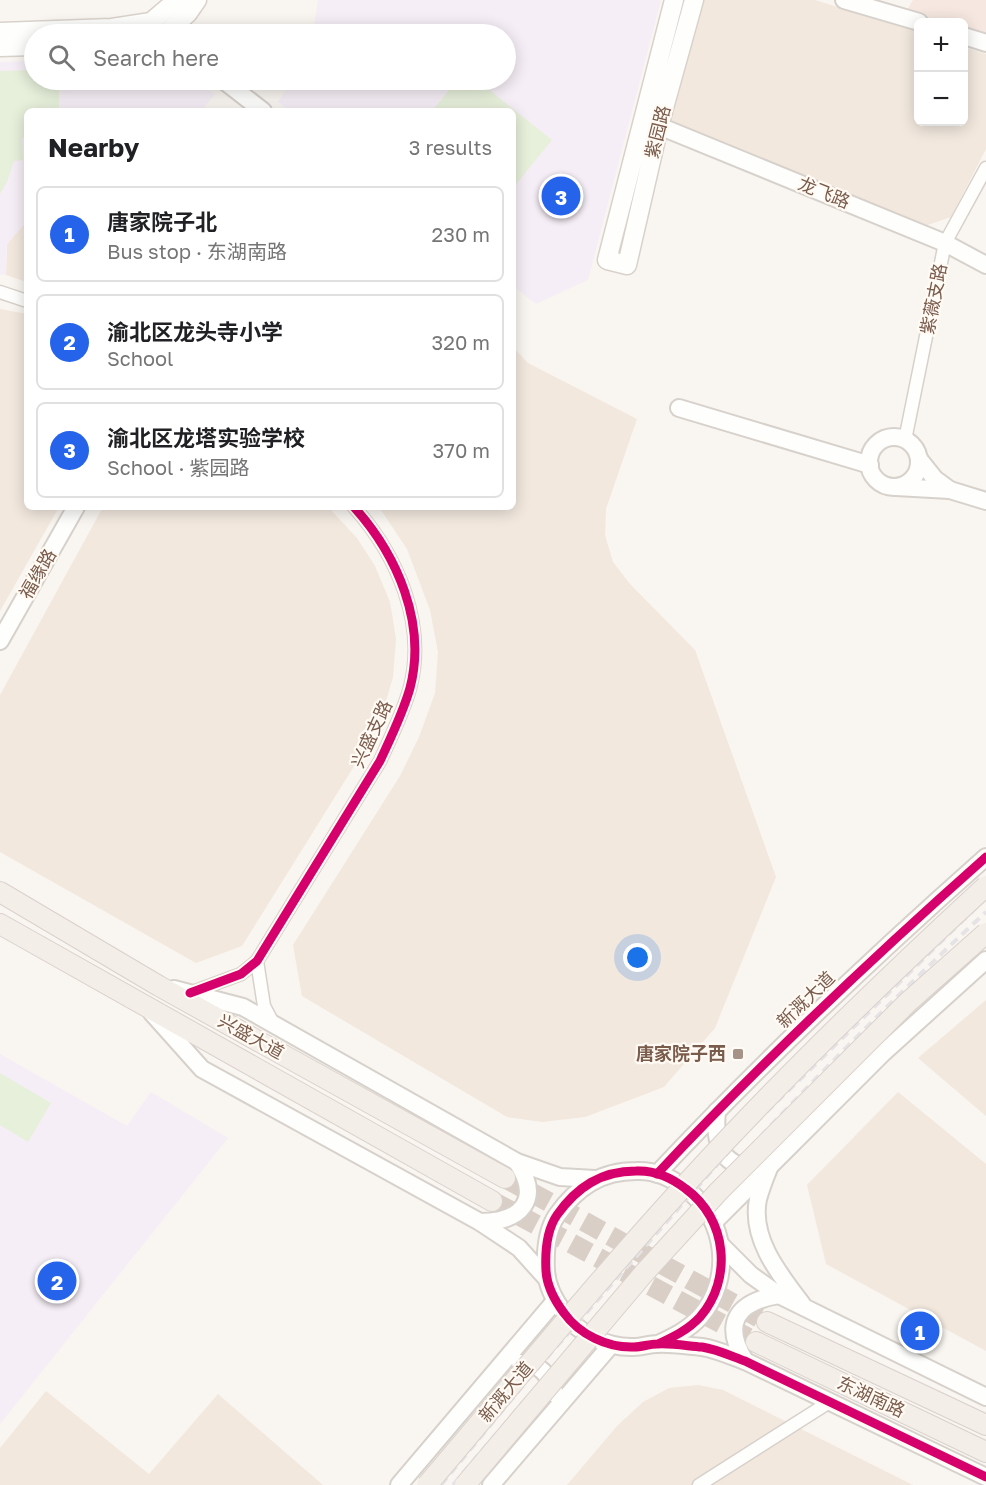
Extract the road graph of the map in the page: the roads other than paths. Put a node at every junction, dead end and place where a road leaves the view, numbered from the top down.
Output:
1 (177, 0) edge
2 (197, 0) edge
3 (674, 0) edge
4 (694, 0) edge
5 (844, 0) edge
6 (914, 21) edge
7 (161, 24) edge
8 (166, 24) edge
9 (24, 31) edge
10 (0, 32) edge
11 (968, 38) edge
12 (986, 43) edge
13 (24, 46) edge
14 (0, 47) edge
15 (236, 90) edge
16 (259, 108) edge
17 (659, 126) junction
18 (986, 168) edge
19 (945, 243) junction
20 (986, 265) edge
21 (0, 292) edge
22 (24, 300) edge
23 (679, 408) dead end
24 (905, 440) junction
25 (919, 459) junction
26 (870, 465) junction
27 (895, 487) junction
28 (950, 490) junction
29 (986, 501) edge
30 (74, 510) edge
31 (357, 510) edge
32 (0, 641) edge
33 (986, 857) edge
34 (986, 886) edge
35 (0, 891) edge
36 (0, 924) edge
37 (986, 933) edge
38 (986, 960) edge
39 (256, 961) junction
40 (159, 986) junction
41 (190, 993) junction
42 (145, 1006) junction
43 (273, 1024) junction
44 (717, 1111) junction
45 (770, 1164) junction
46 (511, 1170) junction
47 (657, 1174) junction
48 (595, 1179) junction
49 (492, 1201) tunnel mouth
50 (480, 1222) junction
51 (714, 1222) junction
52 (721, 1245) junction
53 (547, 1279) junction
54 (779, 1296) junction
55 (555, 1301) junction
56 (806, 1309) junction
57 (767, 1322) tunnel mouth
58 (756, 1342) tunnel mouth
59 (611, 1344) junction
60 (658, 1344) junction
61 (745, 1361) junction
62 (495, 1372) junction
63 (986, 1397) edge
64 (828, 1403) junction
65 (551, 1415) junction
66 (986, 1425) edge
67 (986, 1452) edge
68 (986, 1477) edge
69 (399, 1485) edge
70 (427, 1485) edge
71 (465, 1485) edge
72 (491, 1485) edge
73 (699, 1485) edge

1 - 7 main road
2 - 8 main road
3 - 17 main road, 紫园路
4 - 17 main road, 紫园路
5 - 6 street
9 - 10 main road
11 - 12 street
13 - 14 main road
15 - 16 street
17 - 19 street, 龙飞路
18 - 19 street, 紫薇支路
19 - 20 street, 龙飞路
19 - 24 street, 紫薇支路
21 - 22 street
23 - 26 street
24 - 25 street
24 - 26 street
25 - 27 street
25 - 28 street
26 - 27 street
27 - 28 street
28 - 29 street
30 - 32 street, 福缘路
31 - 39 street, 兴盛支路
33 - 44 street, 新溉大道
34 - 70 main road, 新溉大道, bridge
35 - 40 main road, 兴盛大道
36 - 42 main road, 兴盛大道
37 - 71 main road, 新溉大道, bridge
38 - 45 street
39 - 41 street
39 - 43 street
40 - 41 street
40 - 46 main road, 兴盛大道
41 - 43 street
42 - 49 main road, 兴盛大道
42 - 50 street
43 - 46 street
44 - 45 street
44 - 47 street, 新溉大道
45 - 51 street
45 - 56 street
46 - 48 street
46 - 50 street
47 - 48 street
47 - 51 street
48 - 53 street
50 - 53 street
51 - 52 street
52 - 54 street
52 - 60 street
53 - 55 street
54 - 56 street
54 - 61 street
55 - 59 street
55 - 62 street, 新溉大道
56 - 63 street
57 - 66 main road, 东湖南路
58 - 67 main road, 东湖南路
59 - 60 street
59 - 65 street
60 - 61 street
61 - 64 street
62 - 65 street
62 - 69 street, 新溉大道
64 - 68 street
64 - 73 street
65 - 72 street

